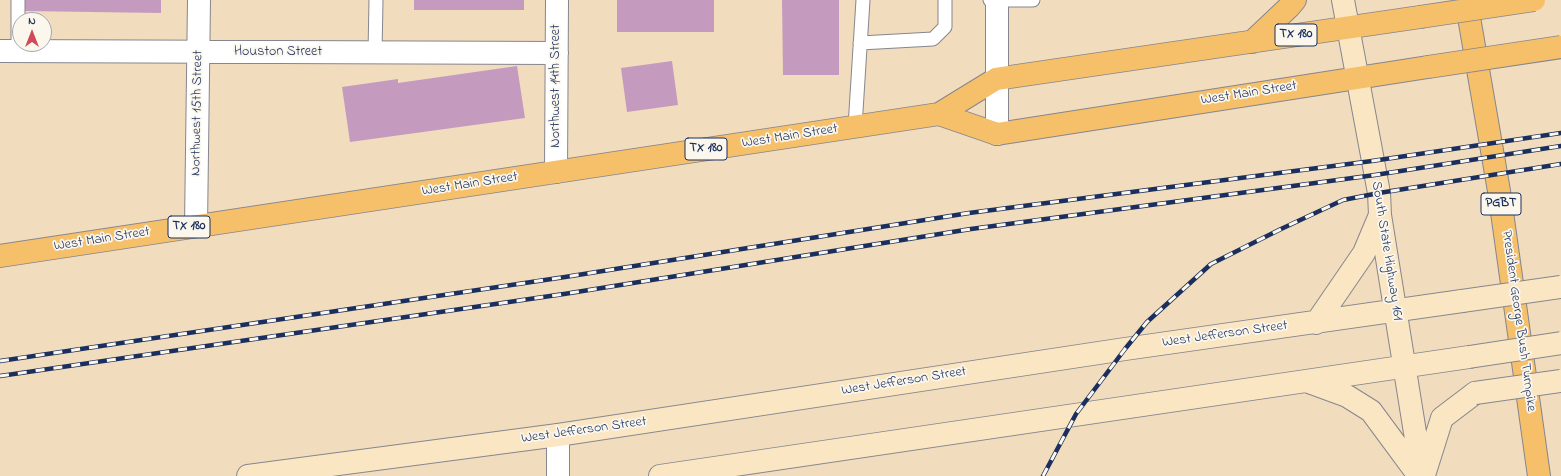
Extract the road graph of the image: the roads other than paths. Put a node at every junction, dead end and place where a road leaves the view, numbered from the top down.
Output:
1 (18, 0) edge
2 (199, 0) edge
3 (376, 0) edge
4 (557, 0) edge
5 (863, 0) edge
6 (945, 0) edge
7 (988, 0) edge
8 (997, 0) edge
9 (1033, 0) edge
10 (1295, 0) edge
11 (1343, 0) edge
12 (1466, 0) edge
13 (1534, 0) edge
14 (1348, 27) junction
15 (1252, 42) junction
16 (860, 43) junction
17 (1561, 47) edge
18 (9, 51) edge
19 (199, 53) junction
20 (375, 53) junction
21 (557, 53) junction
22 (1356, 78) junction
23 (996, 79) junction
24 (939, 114) junction
25 (855, 127) junction
26 (997, 134) junction
27 (556, 172) junction
28 (1380, 216) junction
29 (196, 226) junction
30 (0, 256) edge
31 (1561, 287) edge
32 (1395, 312) junction
33 (1316, 323) junction
34 (1561, 343) edge
35 (1405, 366) junction
36 (1303, 380) junction
37 (1561, 381) edge
38 (558, 435) junction
39 (248, 476) edge
40 (558, 476) edge
41 (660, 476) edge
42 (1421, 476) edge
43 (1539, 476) edge

1 - 18 lane
2 - 19 street, Northwest 15th Street
3 - 20 lane
4 - 21 street, Northwest 14th Street
5 - 16 lane
6 - 16 lane
7 - 8 lane
8 - 9 lane
8 - 23 street
10 - 15 main road
11 - 14 main road, South State Highway 161
12 - 43 main road, President George Bush Turnpike / PGBT
13 - 14 main road, West Main Street / TX 180, bridge
14 - 15 main road, West Main Street / TX 180
14 - 22 main road, South State Highway 161
15 - 23 main road, West Main Street / TX 180
16 - 25 lane
17 - 22 main road, West Main Street / TX 180, bridge
18 - 19 street, Houston Street
19 - 20 street, Houston Street
19 - 29 street, Northwest 15th Street
20 - 21 street, Houston Street
21 - 27 street, Northwest 14th Street
22 - 26 main road, West Main Street / TX 180
22 - 28 main road, South State Highway 161
23 - 24 main road, West Main Street / TX 180
23 - 26 street
24 - 25 main road, West Main Street / TX 180
24 - 26 main road, West Main Street / TX 180
25 - 27 main road, West Main Street / TX 180
27 - 29 main road, West Main Street / TX 180
28 - 32 main road, South State Highway 161
28 - 33 main road
29 - 30 main road, West Main Street / TX 180
31 - 32 main road, West Jefferson Street, bridge
32 - 33 main road, West Jefferson Street
32 - 35 main road, South State Highway 161
33 - 38 main road, West Jefferson Street
34 - 35 main road, bridge
35 - 36 main road
35 - 42 main road, South State Highway 161
36 - 41 main road
36 - 42 main road
37 - 42 main road, bridge
38 - 39 main road, West Jefferson Street
38 - 40 street

